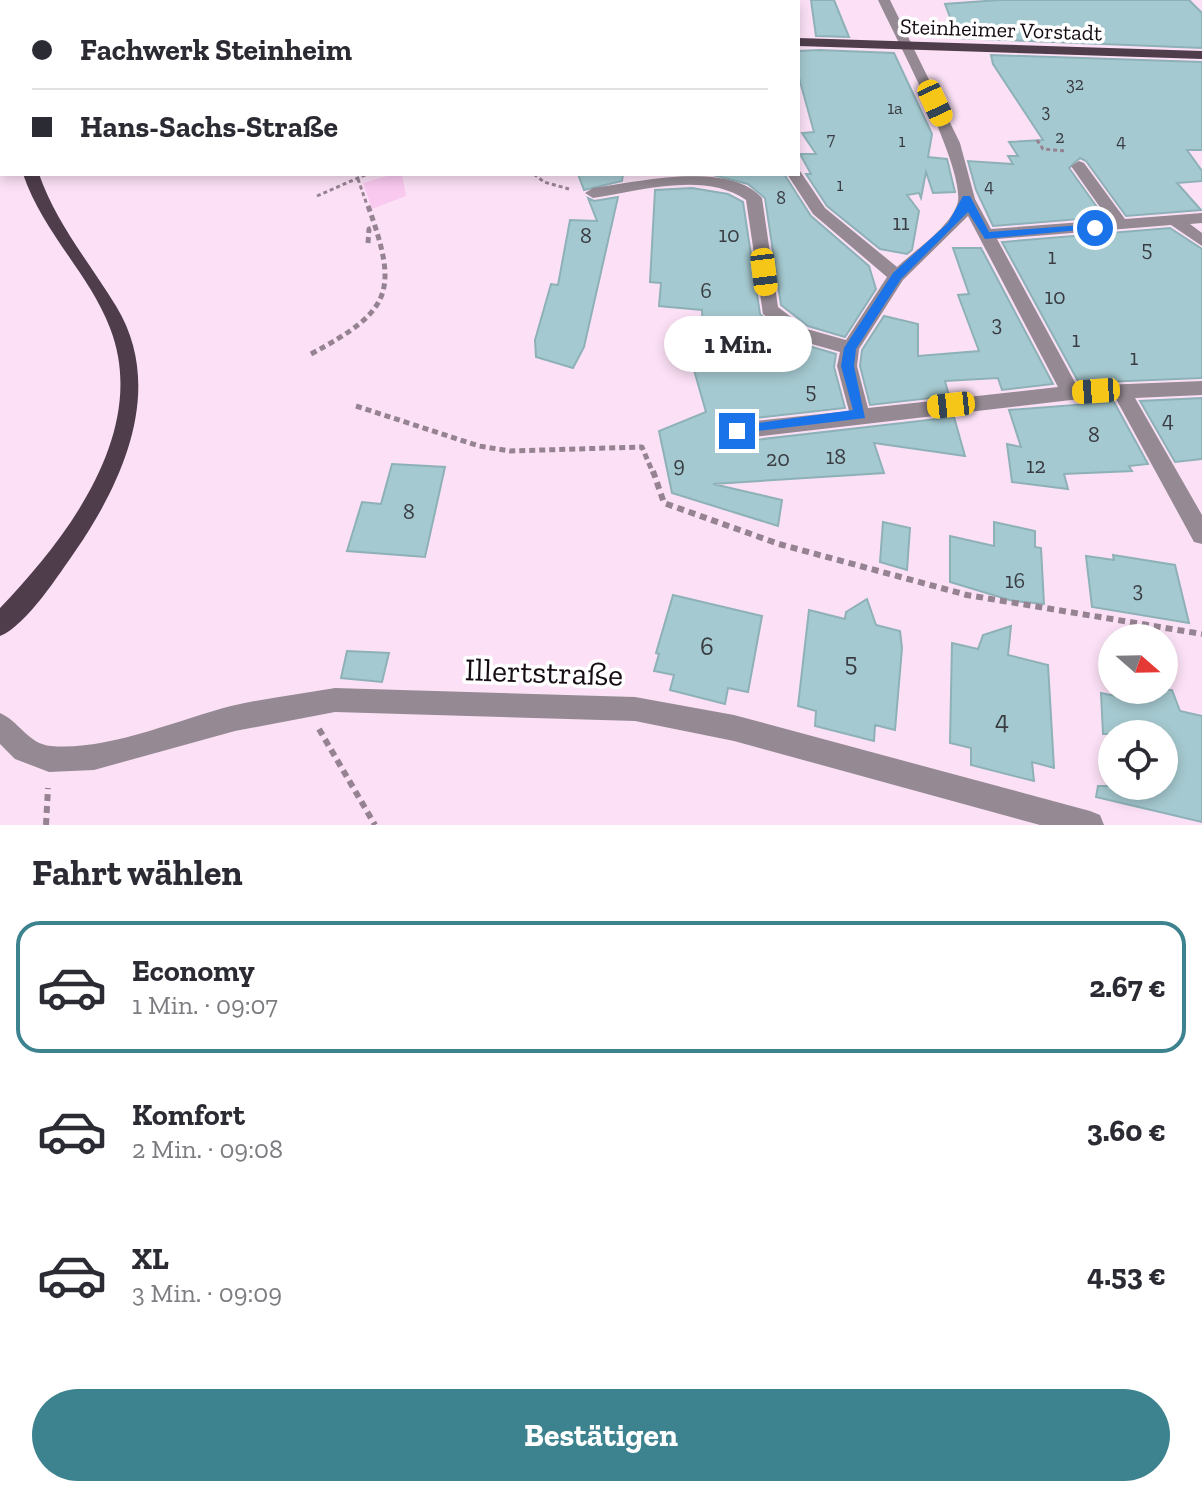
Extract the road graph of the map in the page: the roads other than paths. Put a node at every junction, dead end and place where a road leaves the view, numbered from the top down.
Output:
1 (884, 0) edge
2 (800, 42) edge
3 (909, 46) junction
4 (1202, 55) edge
5 (1079, 166) dead end
6 (32, 176) edge
7 (796, 176) edge
8 (593, 193) dead end
9 (967, 199) junction
10 (1202, 218) edge
11 (1177, 222) junction
12 (1122, 226) junction
13 (985, 235) junction
14 (1202, 241) edge
15 (897, 276) junction
16 (850, 348) junction
17 (1202, 388) edge
18 (1121, 390) junction
19 (1071, 393) junction
20 (860, 414) junction
21 (737, 431) dead end
22 (1202, 535) edge
23 (0, 625) edge
24 (0, 726) edge
25 (1090, 825) edge

1 - 3 street
2 - 3 main road, Steinheimer Vorstadt
3 - 4 main road, Steinheimer Vorstadt
3 - 9 street
5 - 12 street
6 - 23 main road
7 - 15 street
8 - 16 street
9 - 13 street
9 - 15 street
10 - 11 street
11 - 12 street
11 - 14 street
12 - 13 street
13 - 19 street
15 - 16 street
16 - 20 street
17 - 18 street
18 - 19 street
18 - 22 street
19 - 20 street
20 - 21 street
24 - 25 street, Illertstraße

